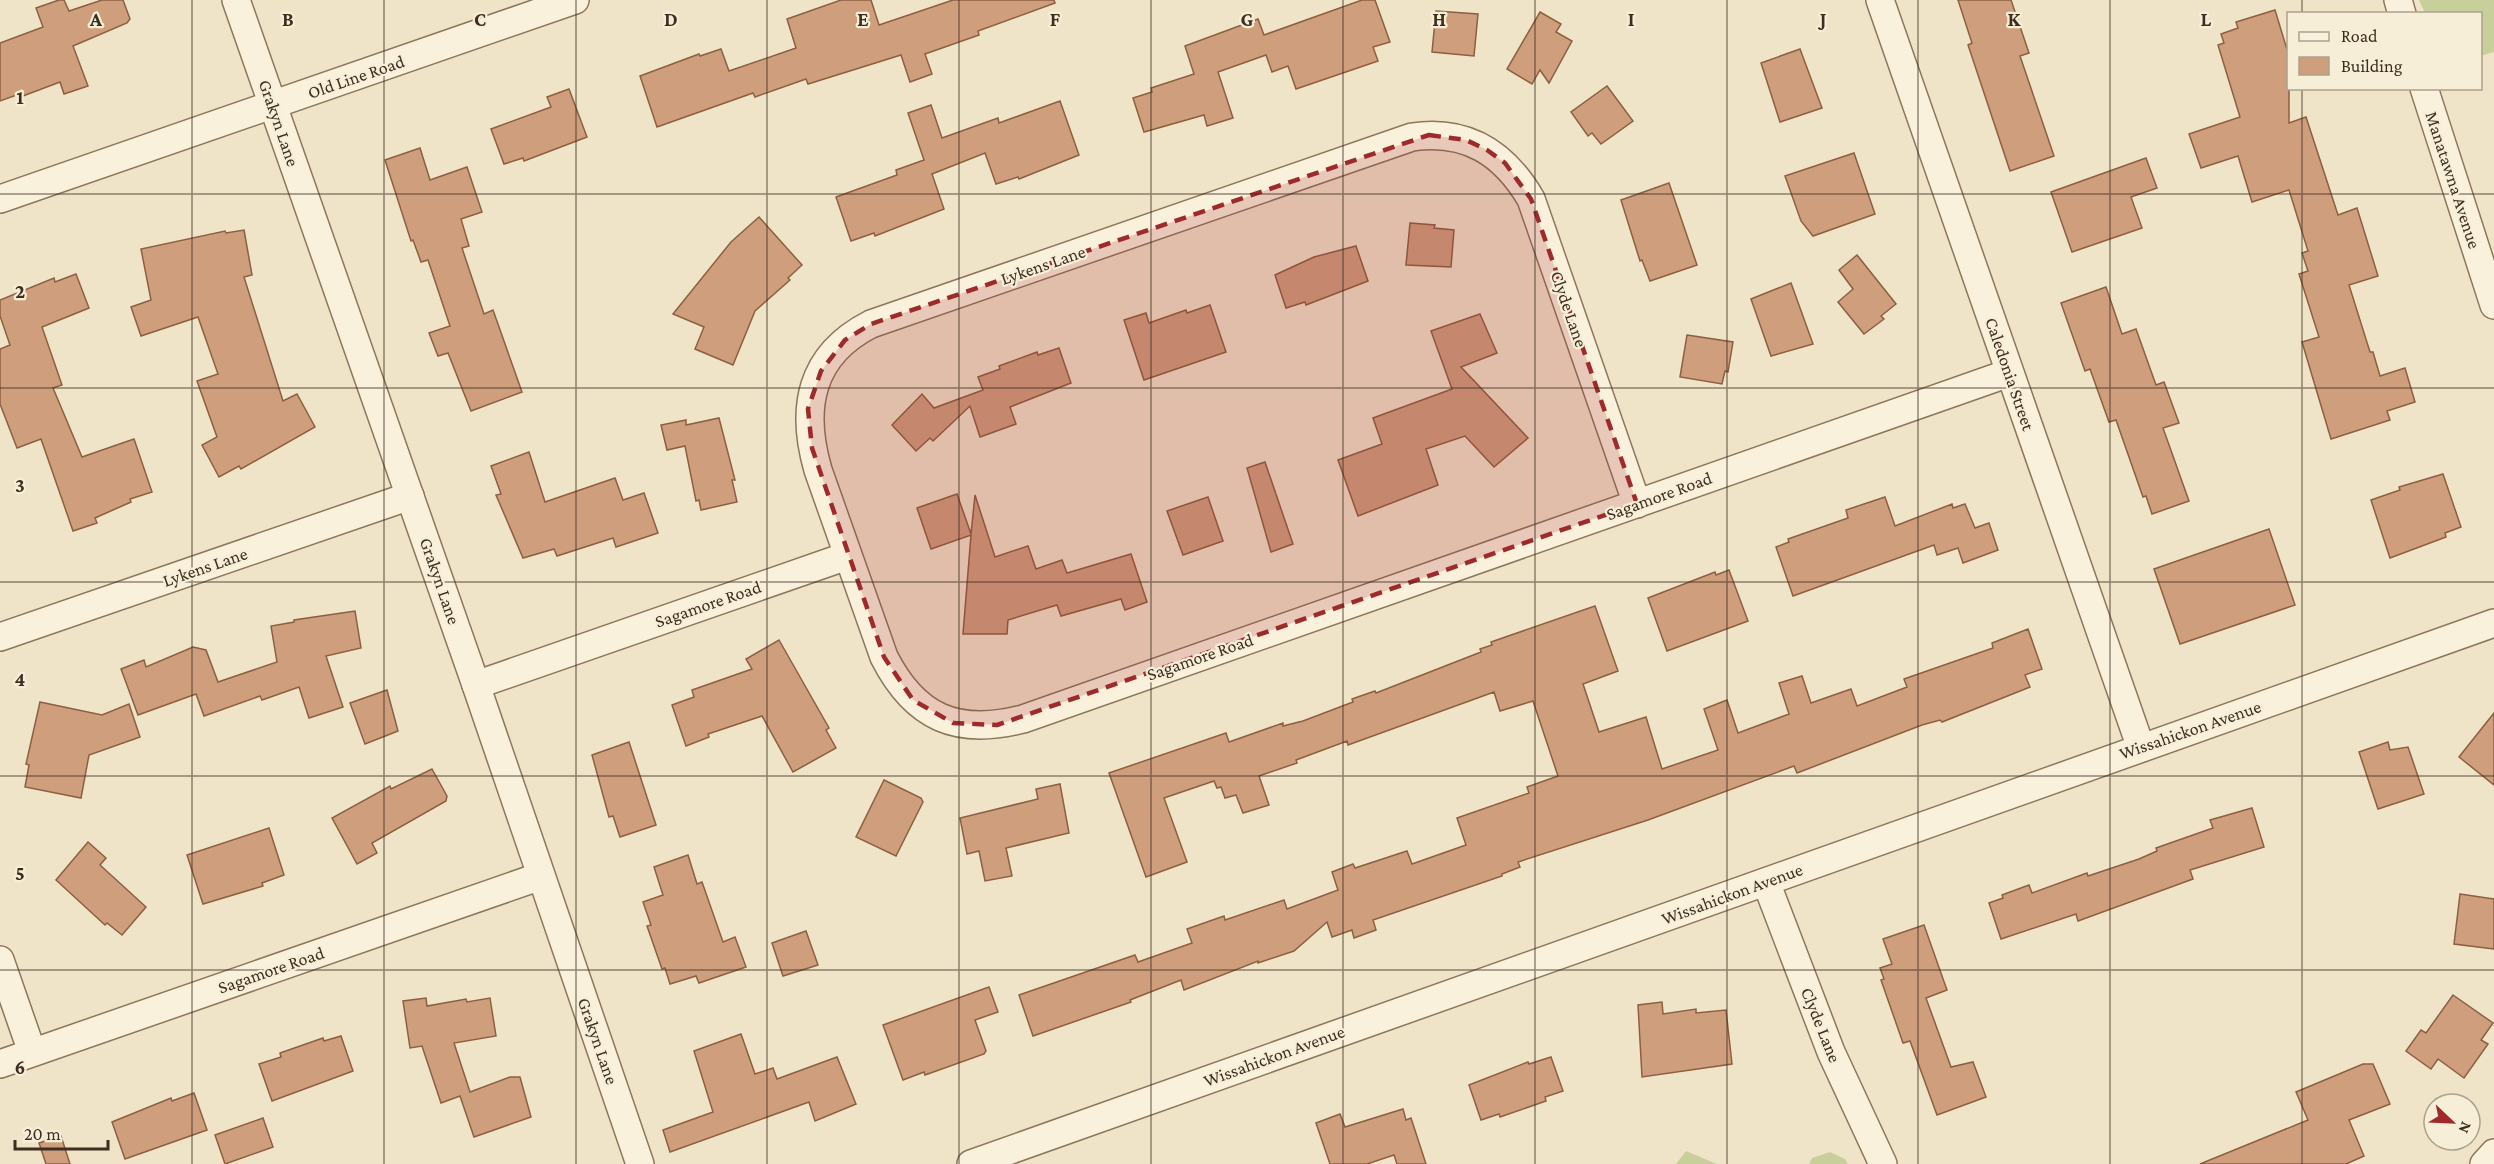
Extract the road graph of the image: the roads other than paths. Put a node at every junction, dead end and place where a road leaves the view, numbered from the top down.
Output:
1 (236, 0) edge
2 (575, 0) edge
3 (1880, 0) edge
4 (2425, 90) edge
5 (273, 105) junction
6 (1466, 140) joint
7 (0, 200) edge
8 (2494, 305) edge
9 (2009, 373) junction
10 (410, 496) junction
11 (1637, 504) junction
12 (848, 556) junction
13 (2494, 623) edge
14 (0, 637) edge
15 (476, 685) junction
16 (2141, 748) junction
17 (541, 876) junction
18 (1766, 882) junction
19 (0, 960) edge
20 (32, 1052) junction
21 (0, 1064) edge
22 (2494, 1153) edge
23 (640, 1164) edge
24 (971, 1164) edge
25 (1883, 1164) edge
26 (2484, 1164) edge

1 - 5 street, Grakyn Lane
2 - 5 street, Old Line Road
3 - 9 street, Caledonia Street
4 - 8 street, Manatawna Avenue
5 - 7 street, Old Line Road
5 - 10 street, Grakyn Lane
6 - 11 street, Clyde Lane
6 - 12 street, Lykens Lane
9 - 11 street, Sagamore Road
9 - 16 street, Caledonia Street
10 - 14 street, Lykens Lane
10 - 15 street, Grakyn Lane
11 - 12 street, Sagamore Road
12 - 15 street, Sagamore Road
13 - 16 street, Wissahickon Avenue
15 - 17 street, Grakyn Lane
16 - 18 street, Wissahickon Avenue
17 - 20 street, Sagamore Road
17 - 23 street, Grakyn Lane
18 - 24 street, Wissahickon Avenue
18 - 25 street, Clyde Lane
19 - 20 street
20 - 21 street, Sagamore Road
22 - 26 street

